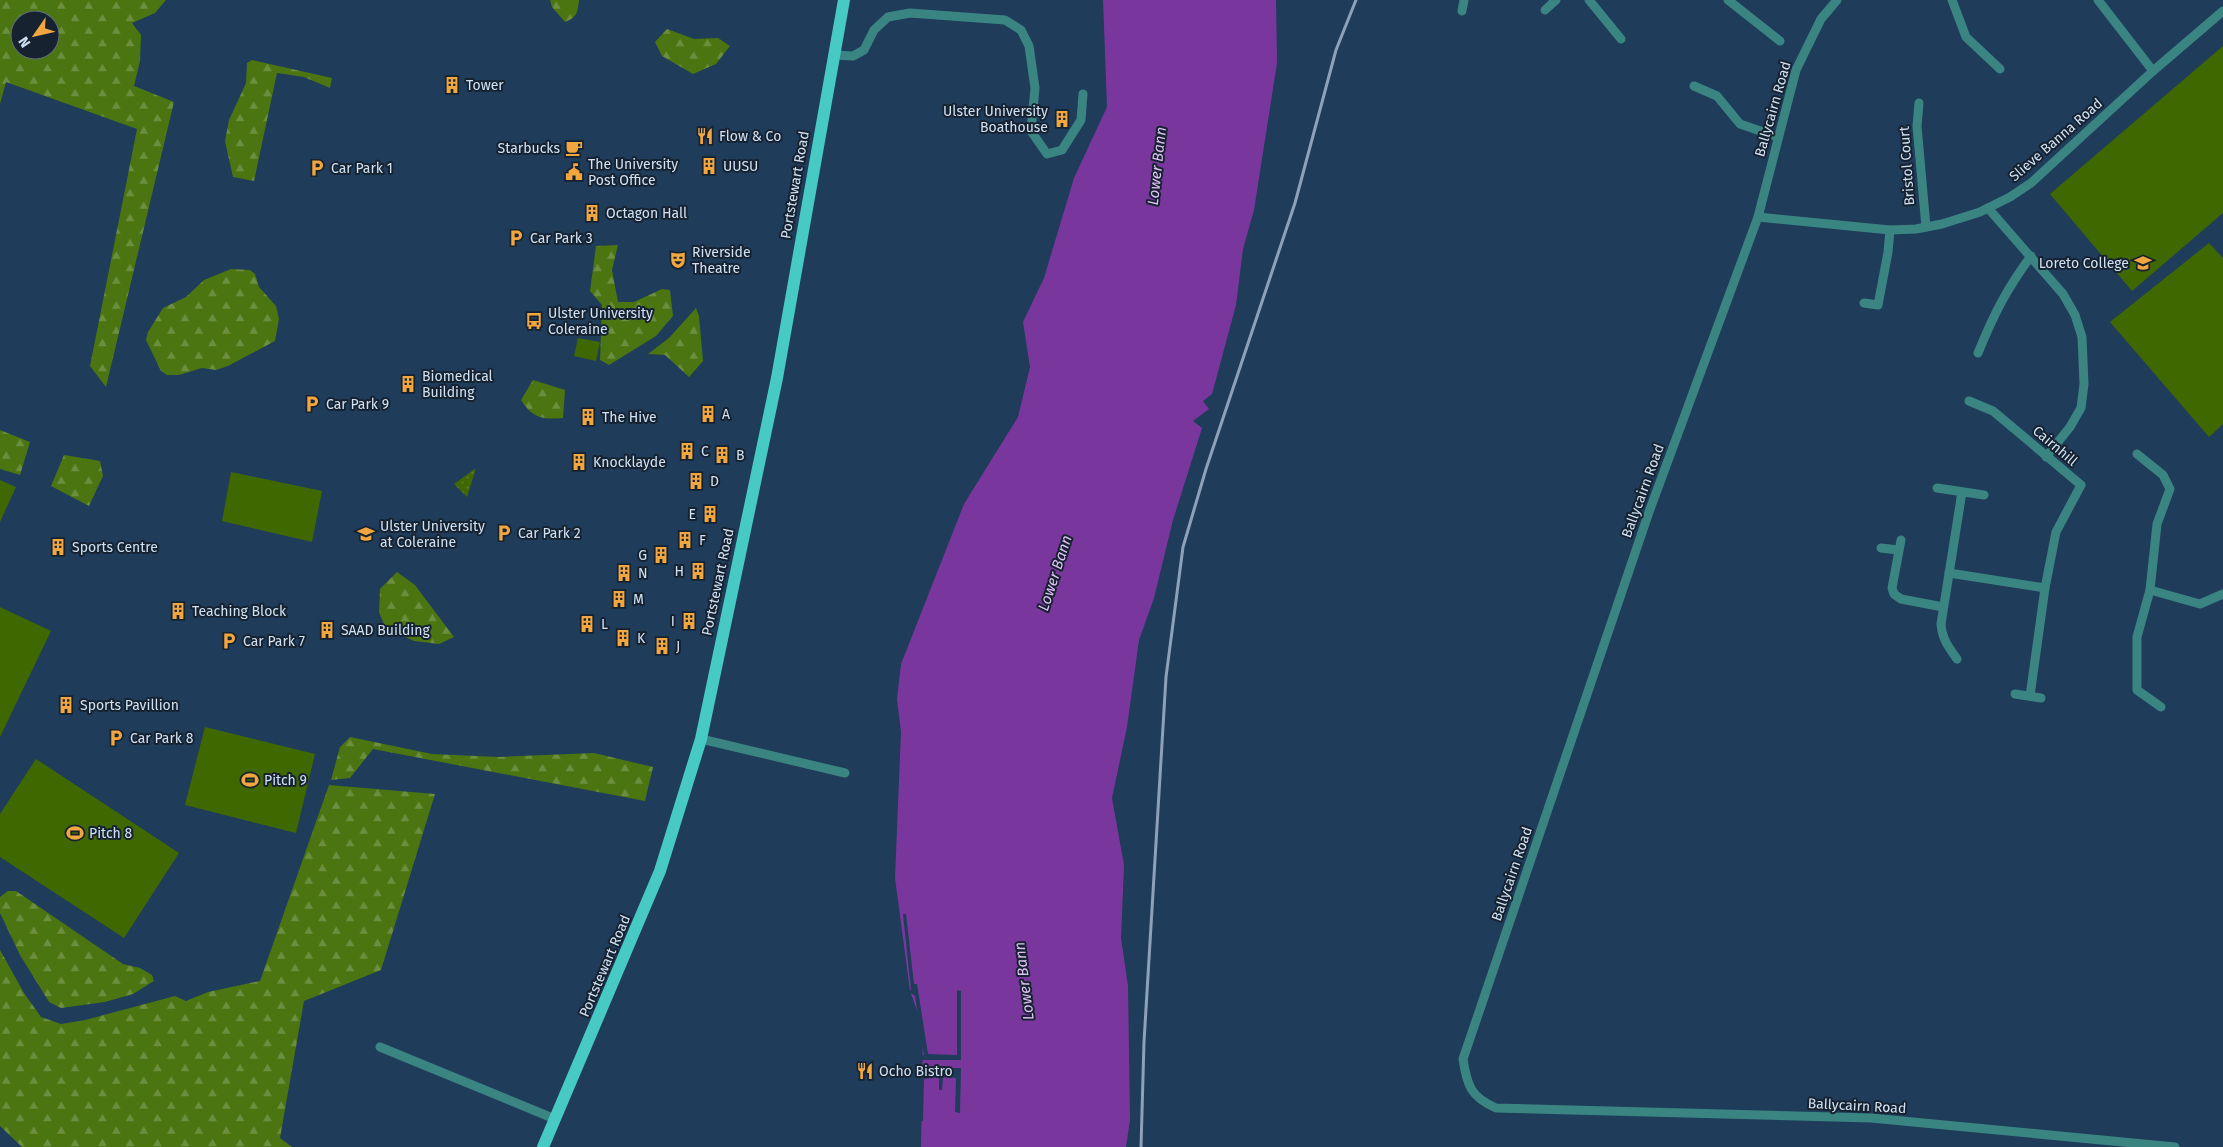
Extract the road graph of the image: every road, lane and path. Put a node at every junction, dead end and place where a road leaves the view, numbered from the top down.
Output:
1 (844, 0) edge
2 (1464, 0) edge
3 (1556, 0) edge
4 (1589, 0) edge
5 (1728, 0) edge
6 (1837, 0) edge
7 (1952, 0) edge
8 (2098, 0) edge
9 (1545, 10) dead end
10 (2223, 10) edge
11 (1462, 11) dead end
12 (1621, 38) dead end
13 (1780, 41) dead end
14 (833, 55) junction
15 (2000, 69) dead end
16 (2153, 71) junction
17 (1694, 86) dead end
18 (1083, 94) dead end
19 (1918, 103) dead end
20 (1778, 137) junction
21 (1988, 208) junction
22 (1758, 218) junction
23 (1926, 227) junction
24 (1890, 230) junction
25 (2031, 256) junction
26 (1864, 302) dead end
27 (1978, 353) dead end
28 (1969, 401) dead end
29 (2136, 454) dead end
30 (2046, 457) junction
31 (1937, 488) dead end
32 (1962, 492) junction
33 (1984, 495) dead end
34 (1900, 540) dead end
35 (1881, 548) dead end
36 (1898, 550) junction
37 (1948, 573) junction
38 (2046, 588) junction
39 (2150, 590) junction
40 (2223, 594) edge
41 (1942, 607) junction
42 (1958, 659) dead end
43 (2015, 694) dead end
44 (2030, 696) junction
45 (2041, 698) dead end
46 (2161, 707) dead end
47 (701, 739) junction
48 (845, 773) dead end
49 (380, 1047) dead end
50 (555, 1119) junction
51 (543, 1147) edge
52 (2175, 1147) edge

1 - 14 main road, Portstewart Road
2 - 11 street
3 - 9 street
4 - 12 street
5 - 13 street
6 - 20 street, Ballycairn Road
7 - 15 street
8 - 16 street
10 - 16 street, Slieve Banna Road
14 - 18 street
14 - 47 main road, Portstewart Road
16 - 21 street, Slieve Banna Road
17 - 20 street
19 - 23 street, Bristol Court
20 - 22 street, Ballycairn Road
21 - 23 street, Slieve Banna Road
21 - 25 street
22 - 24 street, Slieve Banna Road
22 - 52 street, Ballycairn Road
23 - 24 street, Slieve Banna Road
24 - 26 street
25 - 27 street
25 - 30 street
28 - 30 street, Cairnhill
29 - 39 street
30 - 38 street, Cairnhill
31 - 32 street
32 - 33 street
32 - 37 street
34 - 36 street
35 - 36 street
36 - 41 street
37 - 38 street
37 - 41 street
38 - 44 street, Cairnhill
39 - 40 street
39 - 46 street
41 - 42 street
43 - 44 street
44 - 45 street
47 - 48 street
47 - 50 main road, Portstewart Road
49 - 50 street
50 - 51 main road, Portstewart Road

